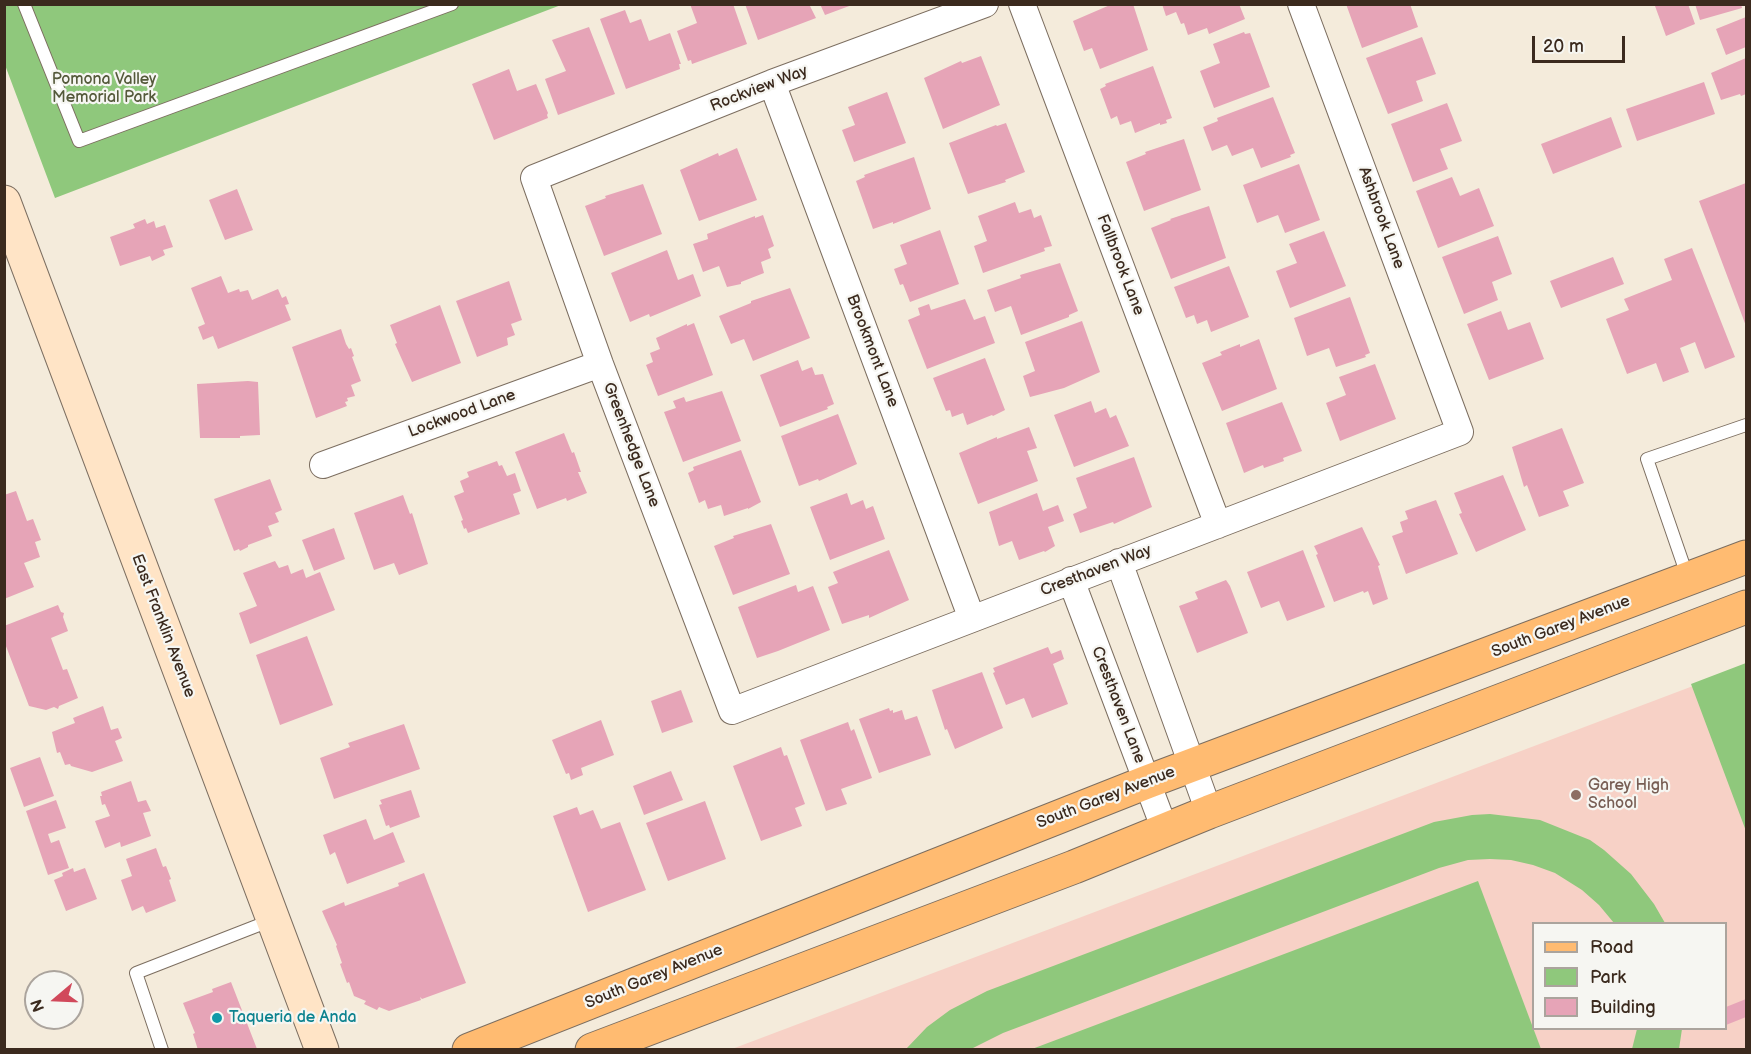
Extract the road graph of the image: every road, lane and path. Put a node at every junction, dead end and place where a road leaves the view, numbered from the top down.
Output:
1 (24, 4) edge
2 (452, 4) edge
3 (985, 4) edge
4 (1022, 4) edge
5 (1301, 4) edge
6 (772, 83) junction
7 (534, 178) joint
8 (4, 202) edge
9 (600, 364) junction
10 (1746, 425) edge
11 (1460, 432) joint
12 (323, 465) dead end
13 (1218, 525) junction
14 (1746, 557) edge
15 (1119, 562) junction
16 (1688, 579) junction
17 (1071, 580) junction
18 (1746, 607) edge
19 (972, 619) junction
20 (732, 711) joint
21 (1192, 765) junction
22 (1147, 782) junction
23 (1209, 812) junction
24 (1165, 830) junction
25 (273, 920) junction
26 (162, 1050) edge
27 (322, 1050) edge
28 (470, 1050) edge
29 (592, 1050) edge

1 - 2 lane
3 - 6 street, Rockview Way
4 - 13 street, Fallbrook Lane
5 - 11 street, Ashbrook Lane
6 - 7 street, Rockview Way
6 - 19 street, Brookmont Lane
7 - 9 street, Greenhedge Lane
8 - 25 street, East Franklin Avenue
9 - 12 street, Lockwood Lane
9 - 20 street, Greenhedge Lane
10 - 16 lane
11 - 13 street, Cresthaven Way
13 - 15 street, Cresthaven Way
14 - 16 main road, South Garey Avenue
15 - 17 street, Cresthaven Way
15 - 21 street
16 - 21 main road, South Garey Avenue
17 - 19 street, Cresthaven Way
17 - 22 street, Cresthaven Lane
18 - 23 main road
19 - 20 street, Cresthaven Way
21 - 22 main road, South Garey Avenue
21 - 23 street
22 - 24 street, Cresthaven Lane
22 - 28 main road, South Garey Avenue
23 - 24 main road
24 - 29 main road
25 - 26 lane
25 - 27 street, East Franklin Avenue

